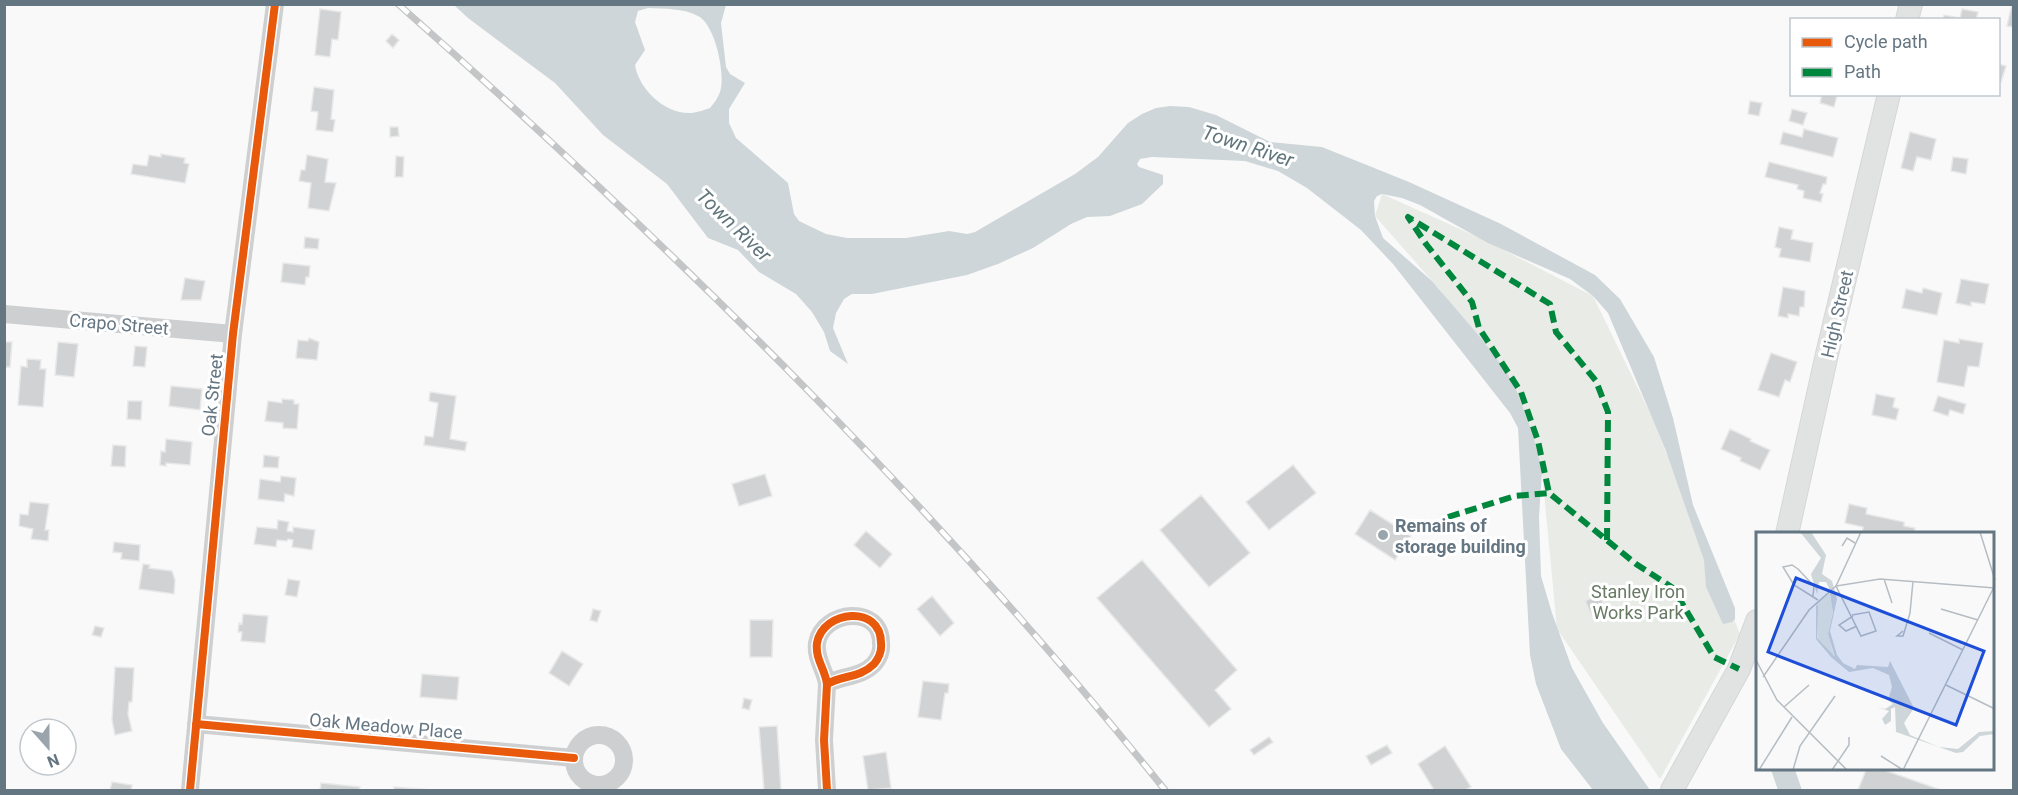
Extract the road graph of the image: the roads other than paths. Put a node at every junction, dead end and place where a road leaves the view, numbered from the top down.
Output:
1 (275, 4) edge
2 (1889, 96) edge
3 (4, 314) edge
4 (233, 334) junction
5 (1787, 532) edge
6 (1756, 624) edge
7 (827, 684) dead end
8 (196, 724) junction
9 (574, 758) dead end
10 (190, 790) edge
11 (826, 790) edge
12 (1672, 790) edge

1 - 4 street, Oak Street
2 - 5 main road, High Street
3 - 4 street, Crapo Street
4 - 8 street, Oak Street
6 - 12 main road
7 - 11 street
8 - 9 street, Oak Meadow Place
8 - 10 street, Oak Street

